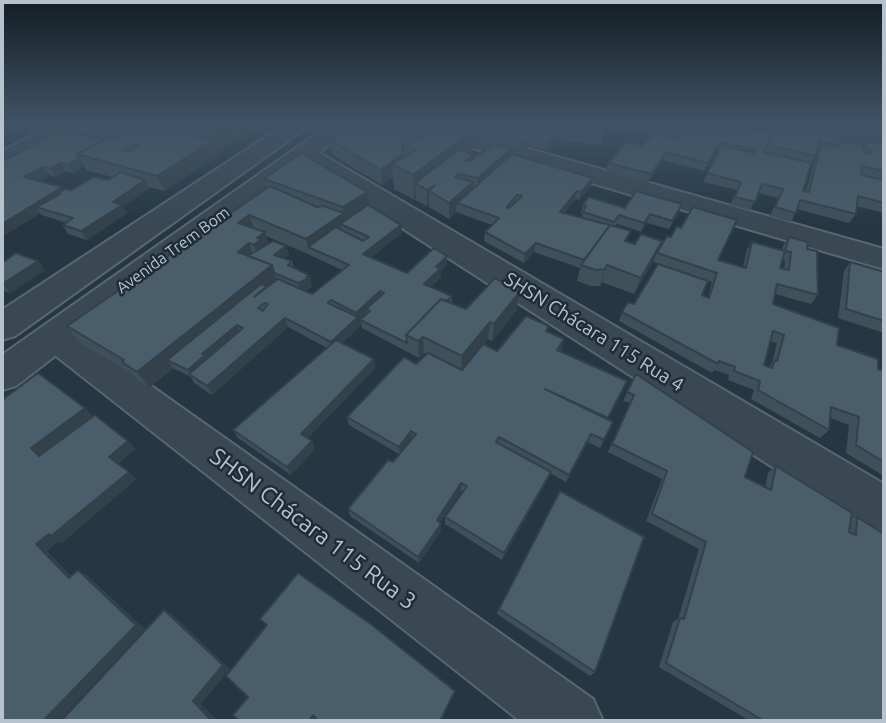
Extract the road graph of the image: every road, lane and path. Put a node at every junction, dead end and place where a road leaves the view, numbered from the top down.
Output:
1 (270, 159) edge
2 (276, 159) edge
3 (332, 159) edge
4 (536, 159) edge
5 (884, 259) edge
6 (2, 327) edge
7 (55, 336) junction
8 (2, 375) edge
9 (884, 511) edge
10 (571, 721) edge

1 - 6 street, Avenida Trem Bom
2 - 7 street, Avenida Trem Bom
3 - 9 street, SHSN Chácara 115 Rua 4
4 - 5 street
7 - 8 street, Avenida Trem Bom
7 - 10 street, SHSN Chácara 115 Rua 3

